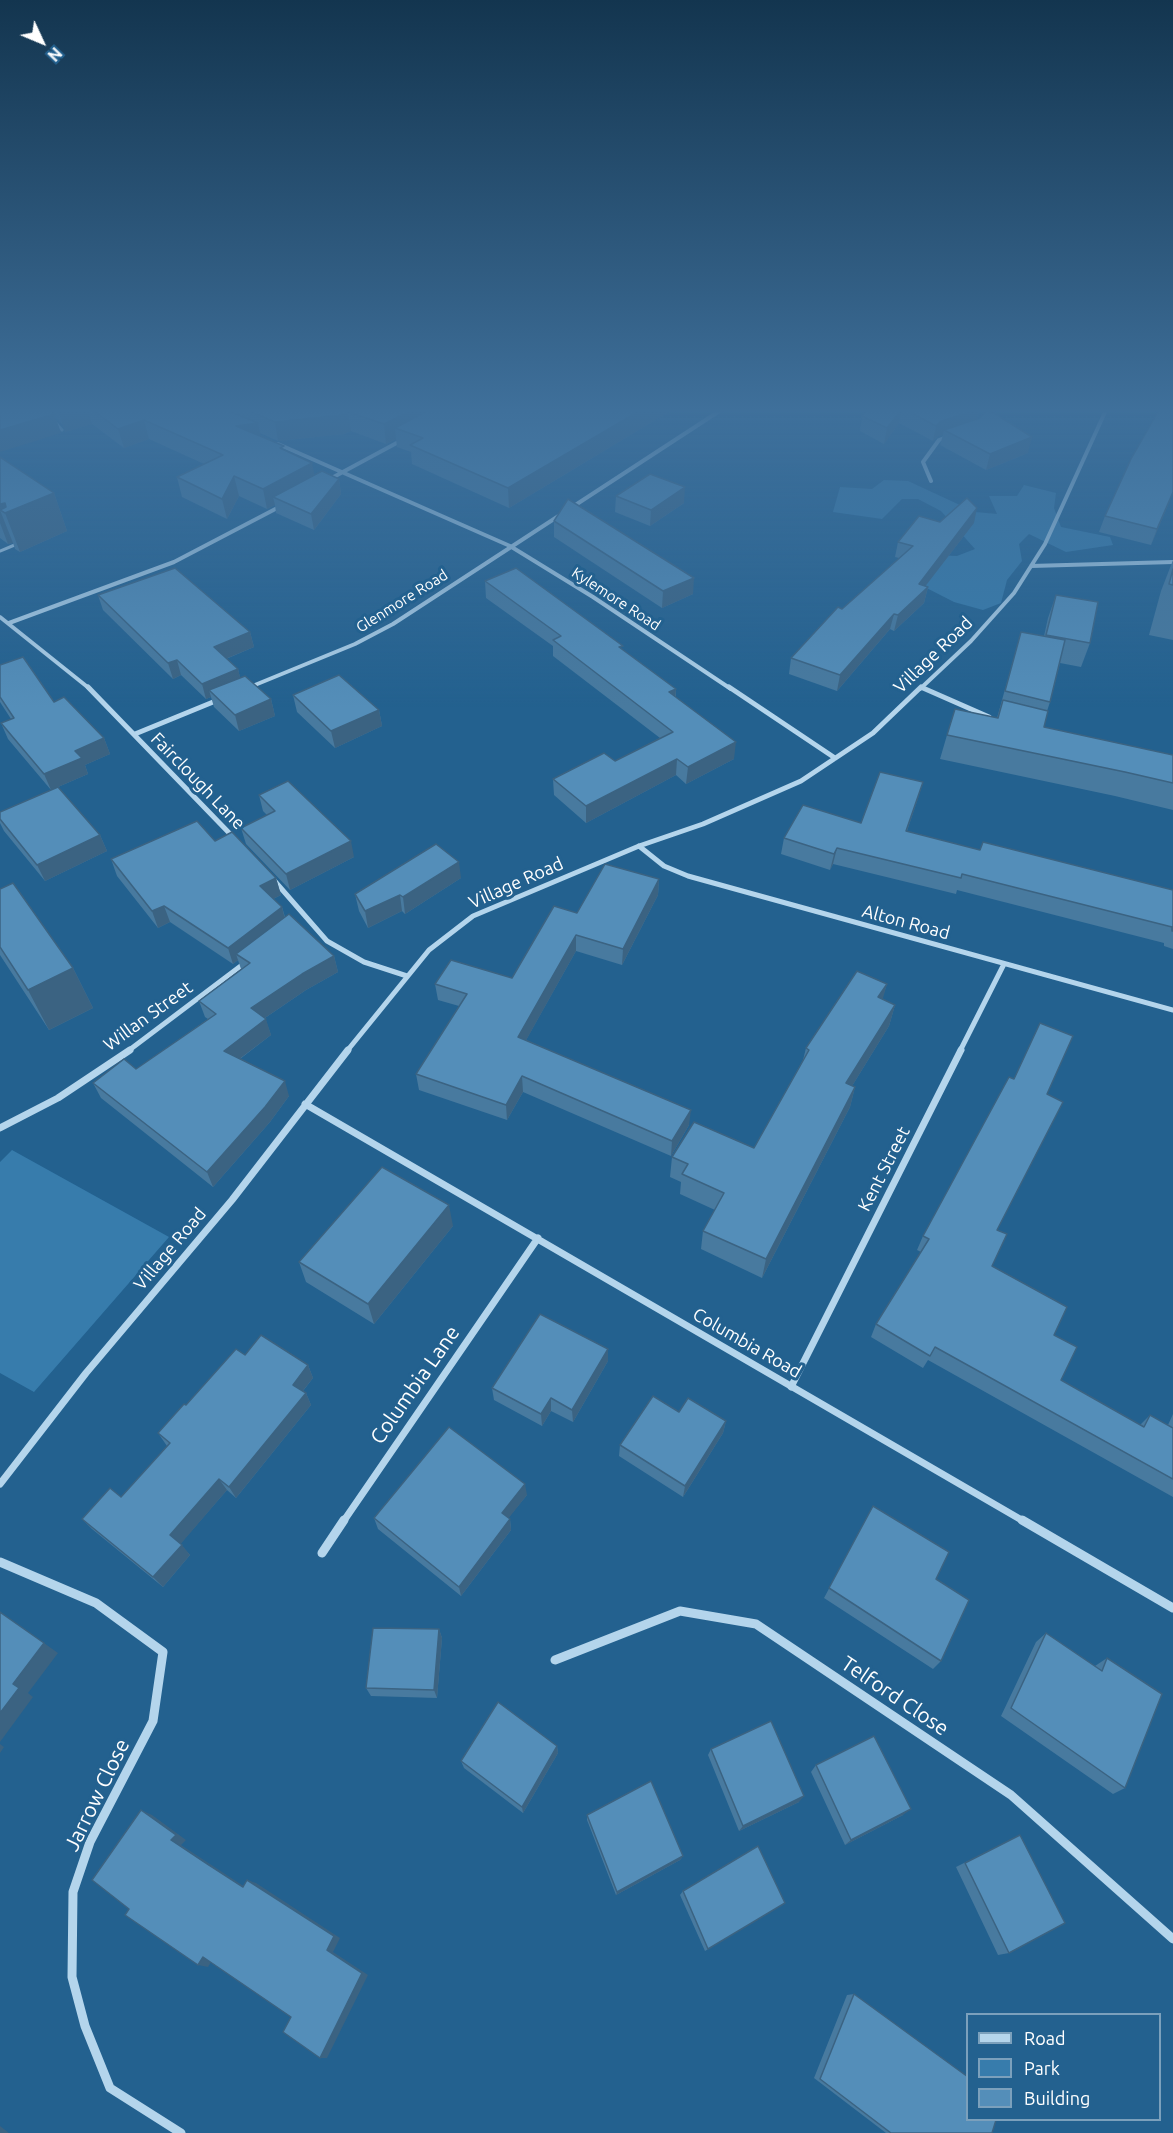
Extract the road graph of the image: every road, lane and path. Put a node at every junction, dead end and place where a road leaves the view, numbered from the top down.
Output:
1 (274, 510) edge
2 (428, 510) edge
3 (567, 510) edge
4 (1061, 510) edge
5 (17, 544) edge
6 (510, 546) junction
7 (0, 551) edge
8 (1173, 562) edge
9 (1031, 566) junction
10 (0, 617) edge
11 (9, 623) junction
12 (923, 688) junction
13 (245, 689) edge
14 (223, 698) edge
15 (995, 719) edge
16 (135, 734) junction
17 (835, 758) junction
18 (238, 842) edge
19 (639, 846) junction
20 (271, 877) edge
21 (305, 915) junction
22 (297, 922) edge
23 (256, 955) edge
24 (1004, 964) junction
25 (407, 976) junction
26 (1173, 1010) edge
27 (305, 1104) junction
28 (0, 1128) edge
29 (538, 1238) junction
30 (791, 1387) junction
31 (0, 1484) edge
32 (322, 1553) dead end
33 (0, 1562) edge
34 (1173, 1608) edge
35 (555, 1660) dead end
36 (1173, 1939) edge
37 (181, 2133) edge

1 - 11 street
2 - 6 street, Kylemore Road
3 - 6 street, Glenmore Road
4 - 9 street, Village Road
5 - 7 lane
6 - 13 street, Glenmore Road
6 - 17 street, Kylemore Road
8 - 9 street
9 - 12 street, Village Road
10 - 11 street, Fairclough Lane
11 - 16 street, Fairclough Lane
12 - 15 street
12 - 17 street, Village Road
14 - 16 street
16 - 18 street, Fairclough Lane
17 - 19 street, Village Road
19 - 24 street, Alton Road
19 - 25 street, Village Road
20 - 21 street
21 - 22 street
21 - 25 street
23 - 28 street, Willan Street
24 - 26 street, Alton Road
24 - 30 street, Kent Street
25 - 27 street, Village Road
27 - 29 street, Columbia Road
27 - 31 street, Village Road
29 - 30 street, Columbia Road
29 - 32 street, Columbia Lane
30 - 34 street, Columbia Road
33 - 37 street, Jarrow Close
35 - 36 street, Telford Close

